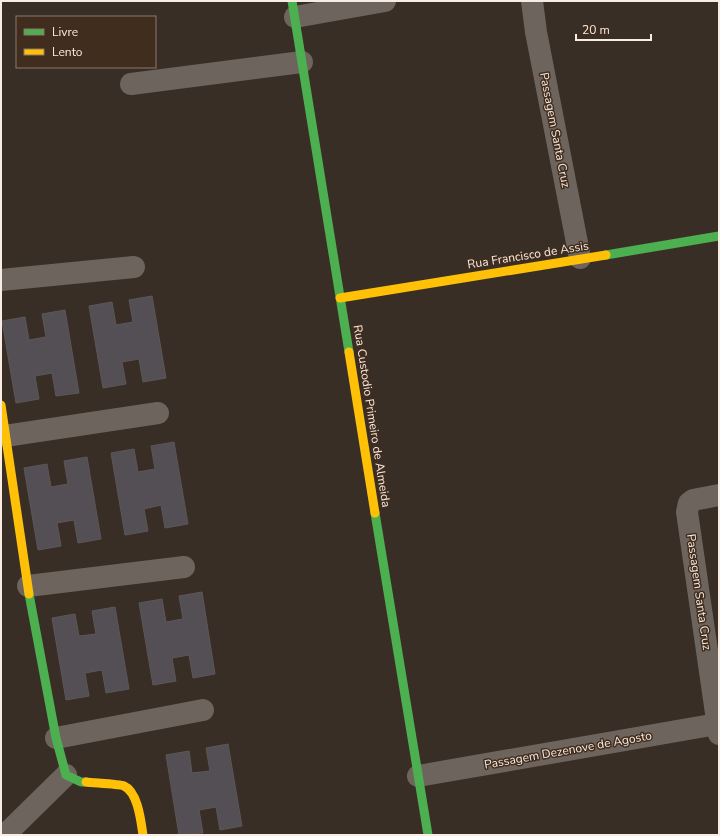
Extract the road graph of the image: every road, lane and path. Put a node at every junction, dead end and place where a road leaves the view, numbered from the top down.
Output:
1 (385, 1) edge
2 (532, 1) edge
3 (293, 9) edge
4 (302, 62) junction
5 (131, 84) dead end
6 (719, 236) edge
7 (580, 258) junction
8 (134, 267) dead end
9 (1, 280) edge
10 (340, 298) junction
11 (1, 405) edge
12 (158, 413) dead end
13 (5, 436) junction
14 (719, 495) edge
15 (184, 567) dead end
16 (28, 586) junction
17 (203, 710) dead end
18 (718, 729) edge
19 (56, 738) junction
20 (66, 775) junction
21 (418, 776) junction
22 (5, 835) edge
23 (143, 835) edge
24 (428, 835) edge

1 - 3 street
2 - 7 street, Passagem Santa Cruz
3 - 4 street, Rua Custodio Primeiro de Almeida
4 - 5 street
4 - 10 street, Rua Custodio Primeiro de Almeida
6 - 7 street, Rua Francisco de Assis
7 - 10 street, Rua Francisco de Assis
8 - 9 street
10 - 21 street, Rua Custodio Primeiro de Almeida
11 - 13 street
12 - 13 street
13 - 16 street
14 - 18 street, Passagem Santa Cruz
15 - 16 street
16 - 19 street
17 - 19 street
18 - 21 street, Passagem Dezenove de Agosto
19 - 20 street
20 - 22 street
20 - 23 street
21 - 24 street, Rua Custodio Primeiro de Almeida

